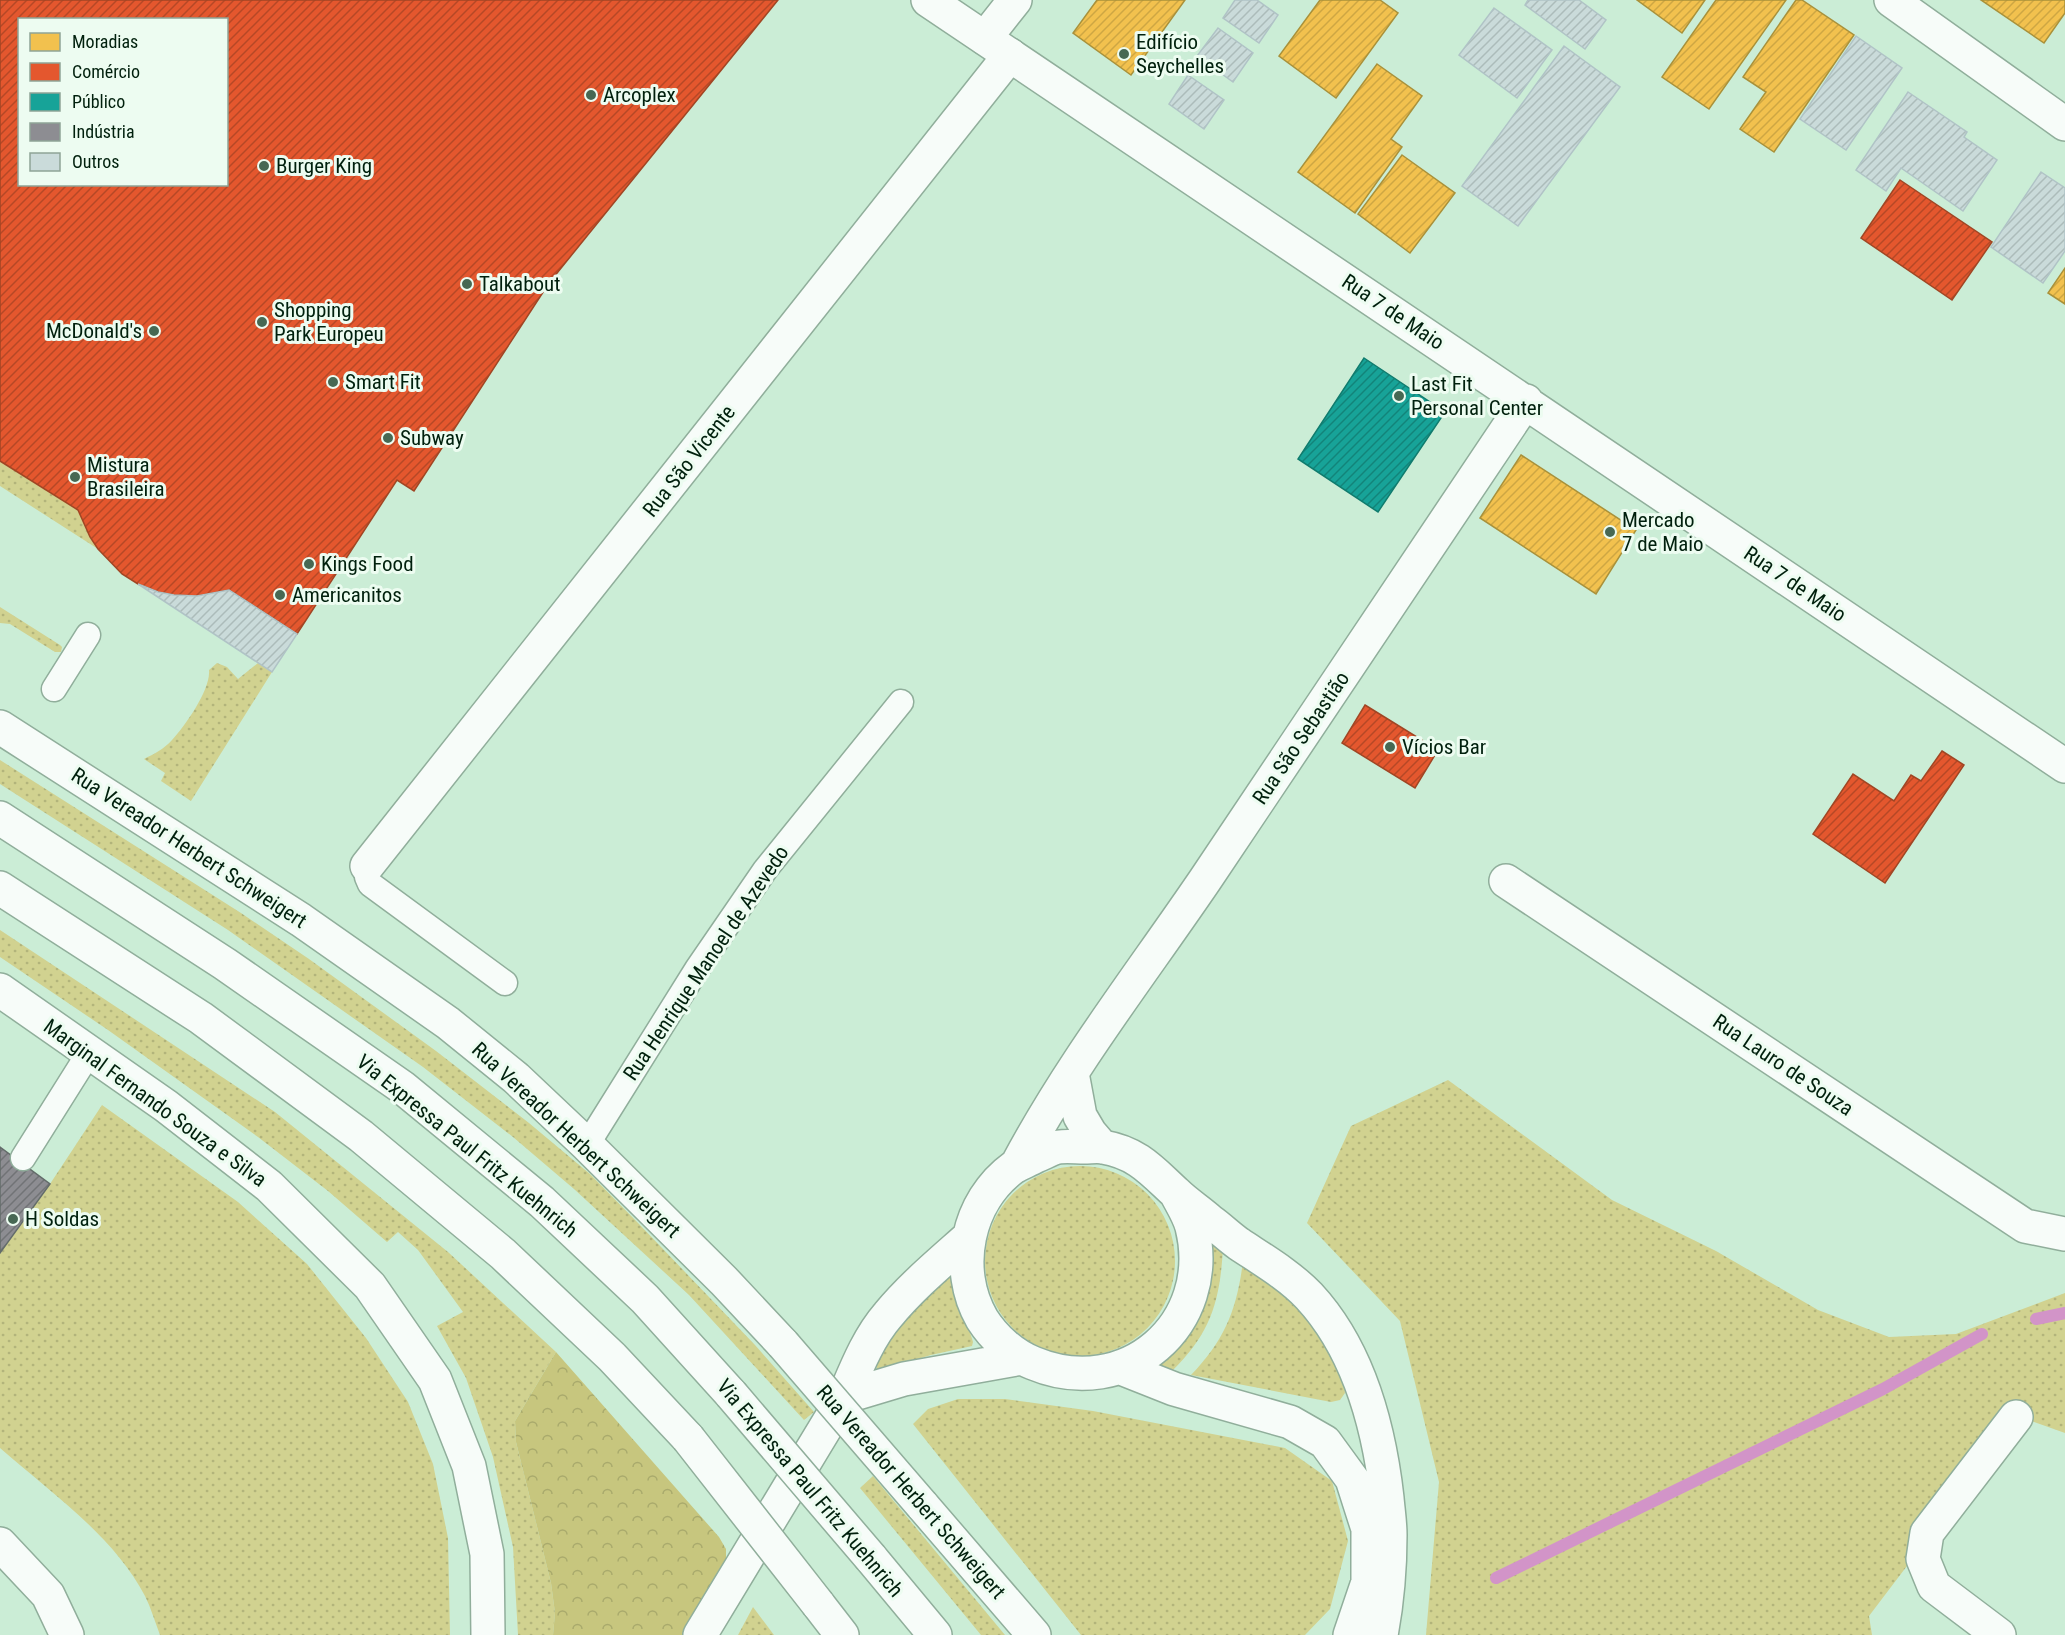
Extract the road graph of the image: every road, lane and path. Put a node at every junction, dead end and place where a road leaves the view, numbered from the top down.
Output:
1 (928, 0) edge
2 (1015, 0) edge
3 (1891, 0) edge
4 (998, 46) junction
5 (2065, 124) edge
6 (1526, 402) junction
7 (88, 635) dead end
8 (54, 689) dead end
9 (901, 702) dead end
10 (0, 727) edge
11 (2065, 766) edge
12 (0, 818) edge
13 (367, 866) joint
14 (1506, 881) dead end
15 (0, 888) edge
16 (505, 983) dead end
17 (0, 990) edge
18 (90, 1053) junction
19 (1072, 1072) junction
20 (587, 1145) junction
21 (1102, 1147) junction
22 (23, 1158) dead end
23 (1017, 1165) junction
24 (1176, 1193) junction
25 (2065, 1234) edge
26 (969, 1237) junction
27 (1022, 1359) junction
28 (1121, 1368) junction
29 (844, 1397) junction
30 (2016, 1417) dead end
31 (0, 1544) edge
32 (67, 1635) edge
33 (488, 1635) edge
34 (700, 1635) edge
35 (842, 1635) edge
36 (935, 1635) edge
37 (1034, 1635) edge
38 (1350, 1635) edge
39 (1381, 1635) edge
40 (2000, 1635) edge

1 - 4 street, Rua 7 de Maio
2 - 4 street, Rua São Vicente
3 - 5 street
4 - 6 street, Rua 7 de Maio
4 - 13 street, Rua São Vicente
6 - 11 street, Rua 7 de Maio
6 - 19 street, Rua São Sebastião
7 - 8 lane
9 - 20 lane, Rua Henrique Manoel de Azevedo
10 - 20 street, Rua Vereador Herbert Schweigert
12 - 36 street, Via Expressa Paul Fritz Kuehnrich, bridge
13 - 16 lane
14 - 25 street, Rua Lauro de Souza
15 - 35 street, bridge
17 - 18 street, Marginal Fernando Souza e Silva
18 - 22 lane
18 - 33 street, Marginal Fernando Souza e Silva
19 - 21 street
19 - 23 street, Rua São Sebastião
20 - 37 street, Rua Vereador Herbert Schweigert, bridge
21 - 23 street
21 - 24 street
23 - 26 street
24 - 28 street
24 - 39 street
26 - 27 street
26 - 29 street
27 - 28 street
27 - 29 street
28 - 38 street
29 - 34 street
30 - 40 street
31 - 32 street

